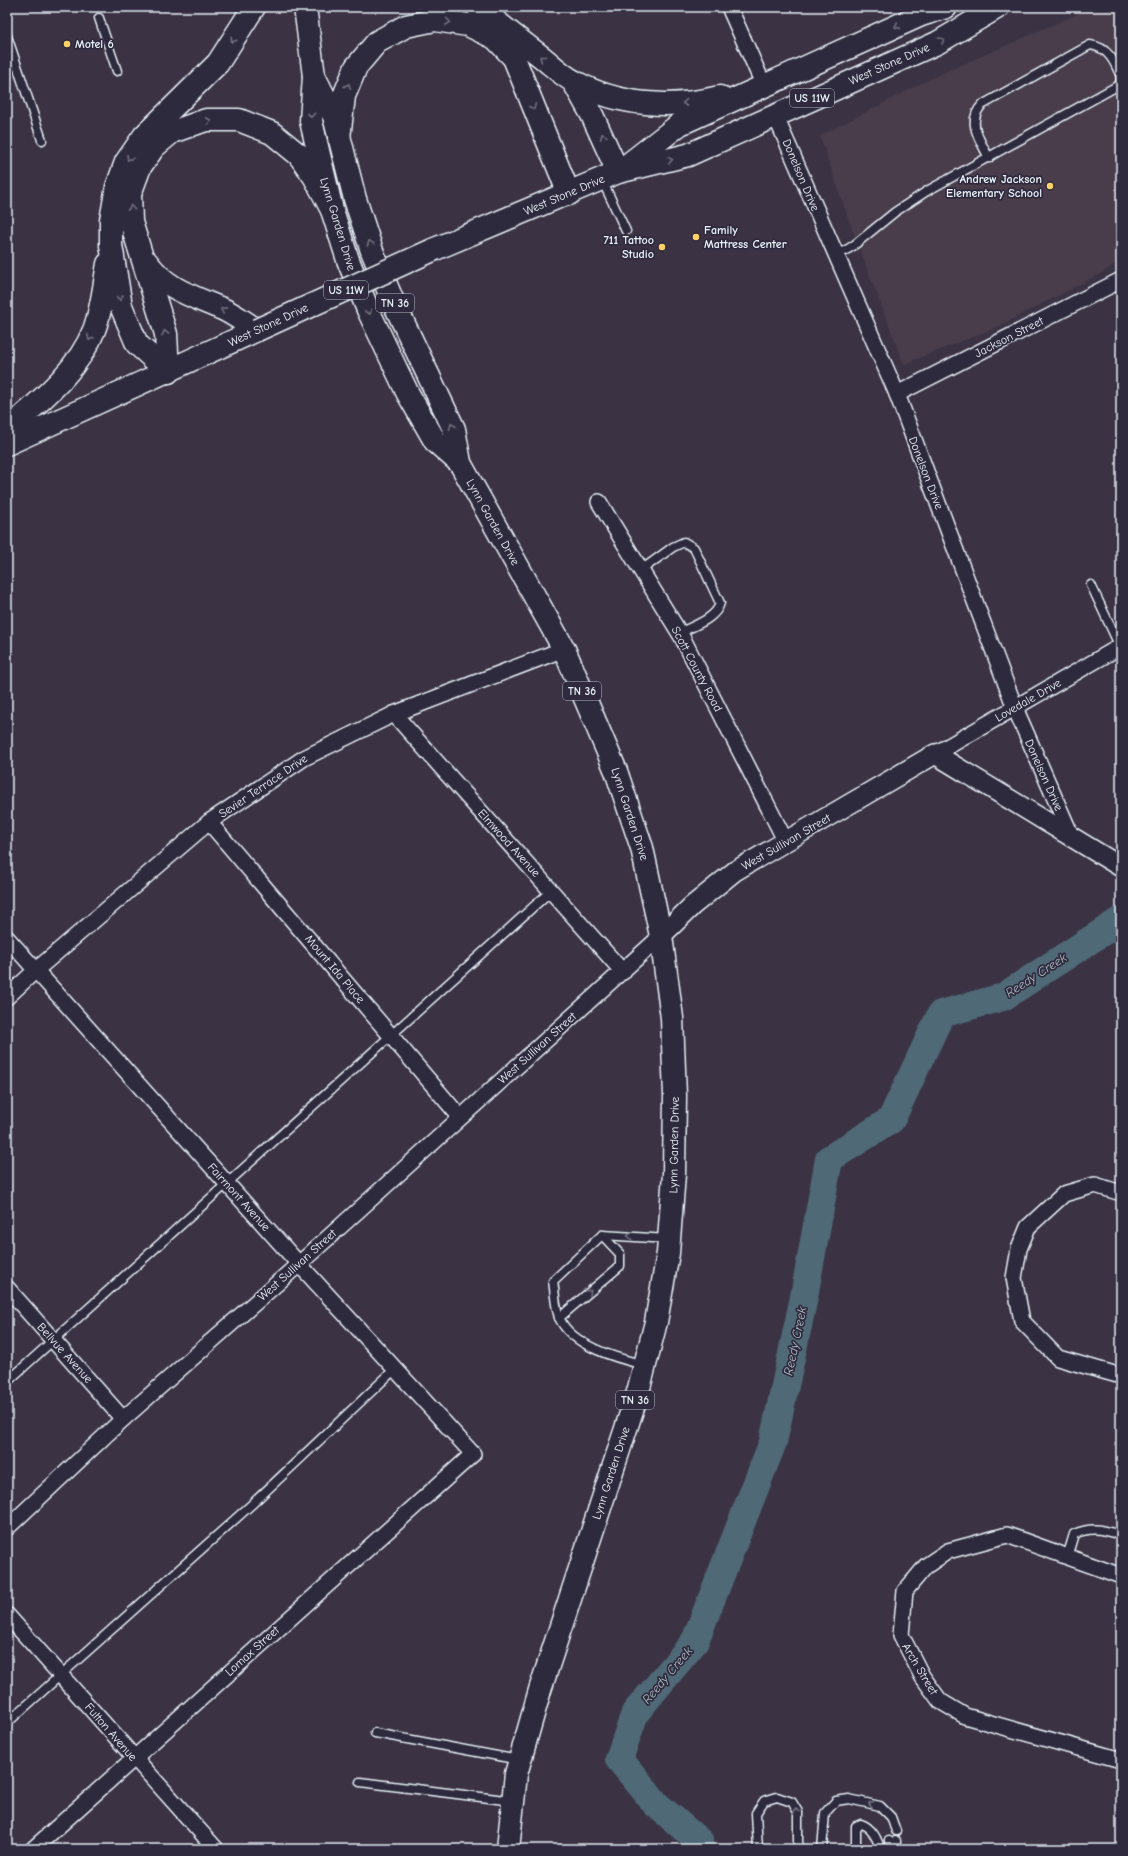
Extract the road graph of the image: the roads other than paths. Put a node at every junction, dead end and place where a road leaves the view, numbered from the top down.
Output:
1 (254, 7) edge
2 (306, 7) edge
3 (478, 7) edge
4 (729, 7) edge
5 (946, 7) edge
6 (998, 7) edge
7 (99, 18) dead end
8 (7, 36) edge
9 (117, 71) dead end
10 (314, 76) junction
11 (1121, 78) edge
12 (573, 81) junction
13 (764, 86) junction
14 (775, 114) junction
15 (339, 138) junction
16 (42, 140) dead end
17 (989, 158) junction
18 (610, 176) junction
19 (569, 194) junction
20 (332, 210) junction
21 (626, 232) dead end
22 (136, 241) junction
23 (111, 245) junction
24 (836, 256) junction
25 (1121, 280) edge
26 (257, 330) junction
27 (168, 372) junction
28 (897, 394) junction
29 (7, 430) edge
30 (7, 444) edge
31 (460, 464) junction
32 (599, 502) dead end
33 (640, 571) junction
34 (1091, 585) dead end
35 (679, 633) junction
36 (1120, 647) edge
37 (564, 649) junction
38 (1015, 708) junction
39 (394, 714) junction
40 (935, 754) junction
41 (209, 822) junction
42 (1070, 835) junction
43 (786, 842) junction
44 (1121, 867) edge
45 (552, 890) junction
46 (661, 936) junction
47 (7, 938) edge
48 (36, 970) junction
49 (623, 972) junction
50 (7, 997) edge
51 (390, 1034) junction
52 (460, 1117) junction
53 (227, 1183) junction
54 (1121, 1193) edge
55 (602, 1235) junction
56 (669, 1240) junction
57 (299, 1264) junction
58 (7, 1288) edge
59 (559, 1318) junction
60 (54, 1340) junction
61 (645, 1365) junction
62 (395, 1369) junction
63 (1121, 1376) edge
64 (7, 1382) edge
65 (123, 1419) junction
66 (473, 1454) joint
67 (7, 1528) edge
68 (1121, 1535) edge
69 (1067, 1557) junction
70 (1121, 1576) edge
71 (7, 1615) edge
72 (61, 1675) junction
73 (7, 1723) edge
74 (375, 1733) dead end
75 (133, 1758) junction
76 (520, 1760) junction
77 (1121, 1760) edge
78 (360, 1782) dead end
79 (513, 1801) junction
80 (893, 1830) dead end
81 (33, 1849) edge
82 (216, 1849) edge
83 (508, 1849) edge
84 (758, 1849) edge
85 (798, 1849) edge
86 (822, 1849) edge
87 (856, 1849) edge
88 (879, 1849) edge

1 -> 23 main road
2 - 10 main road, Lynn Garden Drive / TN 36
12 -> 3 main road
4 - 13 street
5 -> 13 main road, West Stone Drive / US 11W
14 -> 6 main road, West Stone Drive / US 11W
7 - 9 lane
8 - 16 lane
10 - 15 main road, Lynn Garden Drive / TN 36
10 -> 20 main road, Lynn Garden Drive / TN 36
11 - 17 lane
11 - 17 lane
13 -> 12 main road
18 -> 12 main road
13 - 18 main road, West Stone Drive / US 11W
18 -> 14 main road, West Stone Drive / US 11W
14 - 24 street, Donelson Drive
15 -> 19 main road
31 -> 15 main road, Lynn Garden Drive / TN 36
17 - 24 lane
18 - 19 main road, West Stone Drive / US 11W
18 - 21 lane
19 - 26 main road, West Stone Drive / US 11W, bridge
22 -> 20 main road
20 -> 31 main road, Lynn Garden Drive / TN 36
26 -> 22 main road
27 -> 22 main road
23 -> 27 main road
23 -> 29 main road
24 - 28 street, Donelson Drive
25 - 28 street, Jackson Street
26 - 27 main road, West Stone Drive / US 11W
27 - 30 main road, West Stone Drive / US 11W
28 - 38 street, Donelson Drive
31 - 37 main road, Lynn Garden Drive / TN 36
32 - 33 street, Scott County Road
33 - 35 street, Scott County Road
33 - 35 lane
34 - 36 lane
35 - 43 street, Scott County Road
36 - 38 street, Lovedale Drive
37 - 39 street, Sevier Terrace Drive
37 - 46 main road, Lynn Garden Drive / TN 36
38 - 40 street, Lovedale Drive
38 - 42 street, Donelson Drive
39 - 41 street, Sevier Terrace Drive
39 - 45 street, Elmwood Avenue
40 - 42 street
40 - 43 street, West Sullivan Street
41 - 48 street, Sevier Terrace Drive
41 - 51 street, Mount Ida Place
42 - 44 street
43 - 46 street, West Sullivan Street
45 - 49 street, Elmwood Avenue
45 - 51 lane
46 - 49 street, West Sullivan Street
46 - 56 main road, Lynn Garden Drive / TN 36
47 - 48 street, Fairmont Avenue
48 - 50 street, Sevier Terrace Drive
48 - 53 street, Fairmont Avenue
49 - 52 street, West Sullivan Street
51 - 52 street, Mount Ida Place
51 - 53 lane
52 - 57 street, West Sullivan Street
53 - 57 street, Fairmont Avenue
53 - 60 lane
54 - 63 street
56 -> 55 lane
55 - 59 lane
59 -> 55 lane
56 - 61 main road, Lynn Garden Drive / TN 36
57 - 62 street, Fairmont Avenue
57 - 65 street, West Sullivan Street
58 - 60 street, Bellvue Avenue
59 - 61 lane
60 - 64 lane
60 - 65 street, Bellvue Avenue
61 - 76 main road, Lynn Garden Drive / TN 36
62 - 66 street, Fairmont Avenue
62 - 72 lane
65 - 67 street, West Sullivan Street
66 - 75 street, Lomax Street
68 - 69 lane
69 - 70 street, Arch Street
69 - 77 street, Arch Street
71 - 72 street, Fulton Avenue
72 - 73 lane
72 - 75 street, Fulton Avenue
74 - 76 lane
75 - 81 street, Lomax Street
75 - 82 street, Fulton Avenue
76 - 79 main road, Lynn Garden Drive / TN 36
78 - 79 lane
79 - 83 main road, Lynn Garden Drive / TN 36
80 -> 86 lane
85 -> 84 lane
87 - 88 lane

